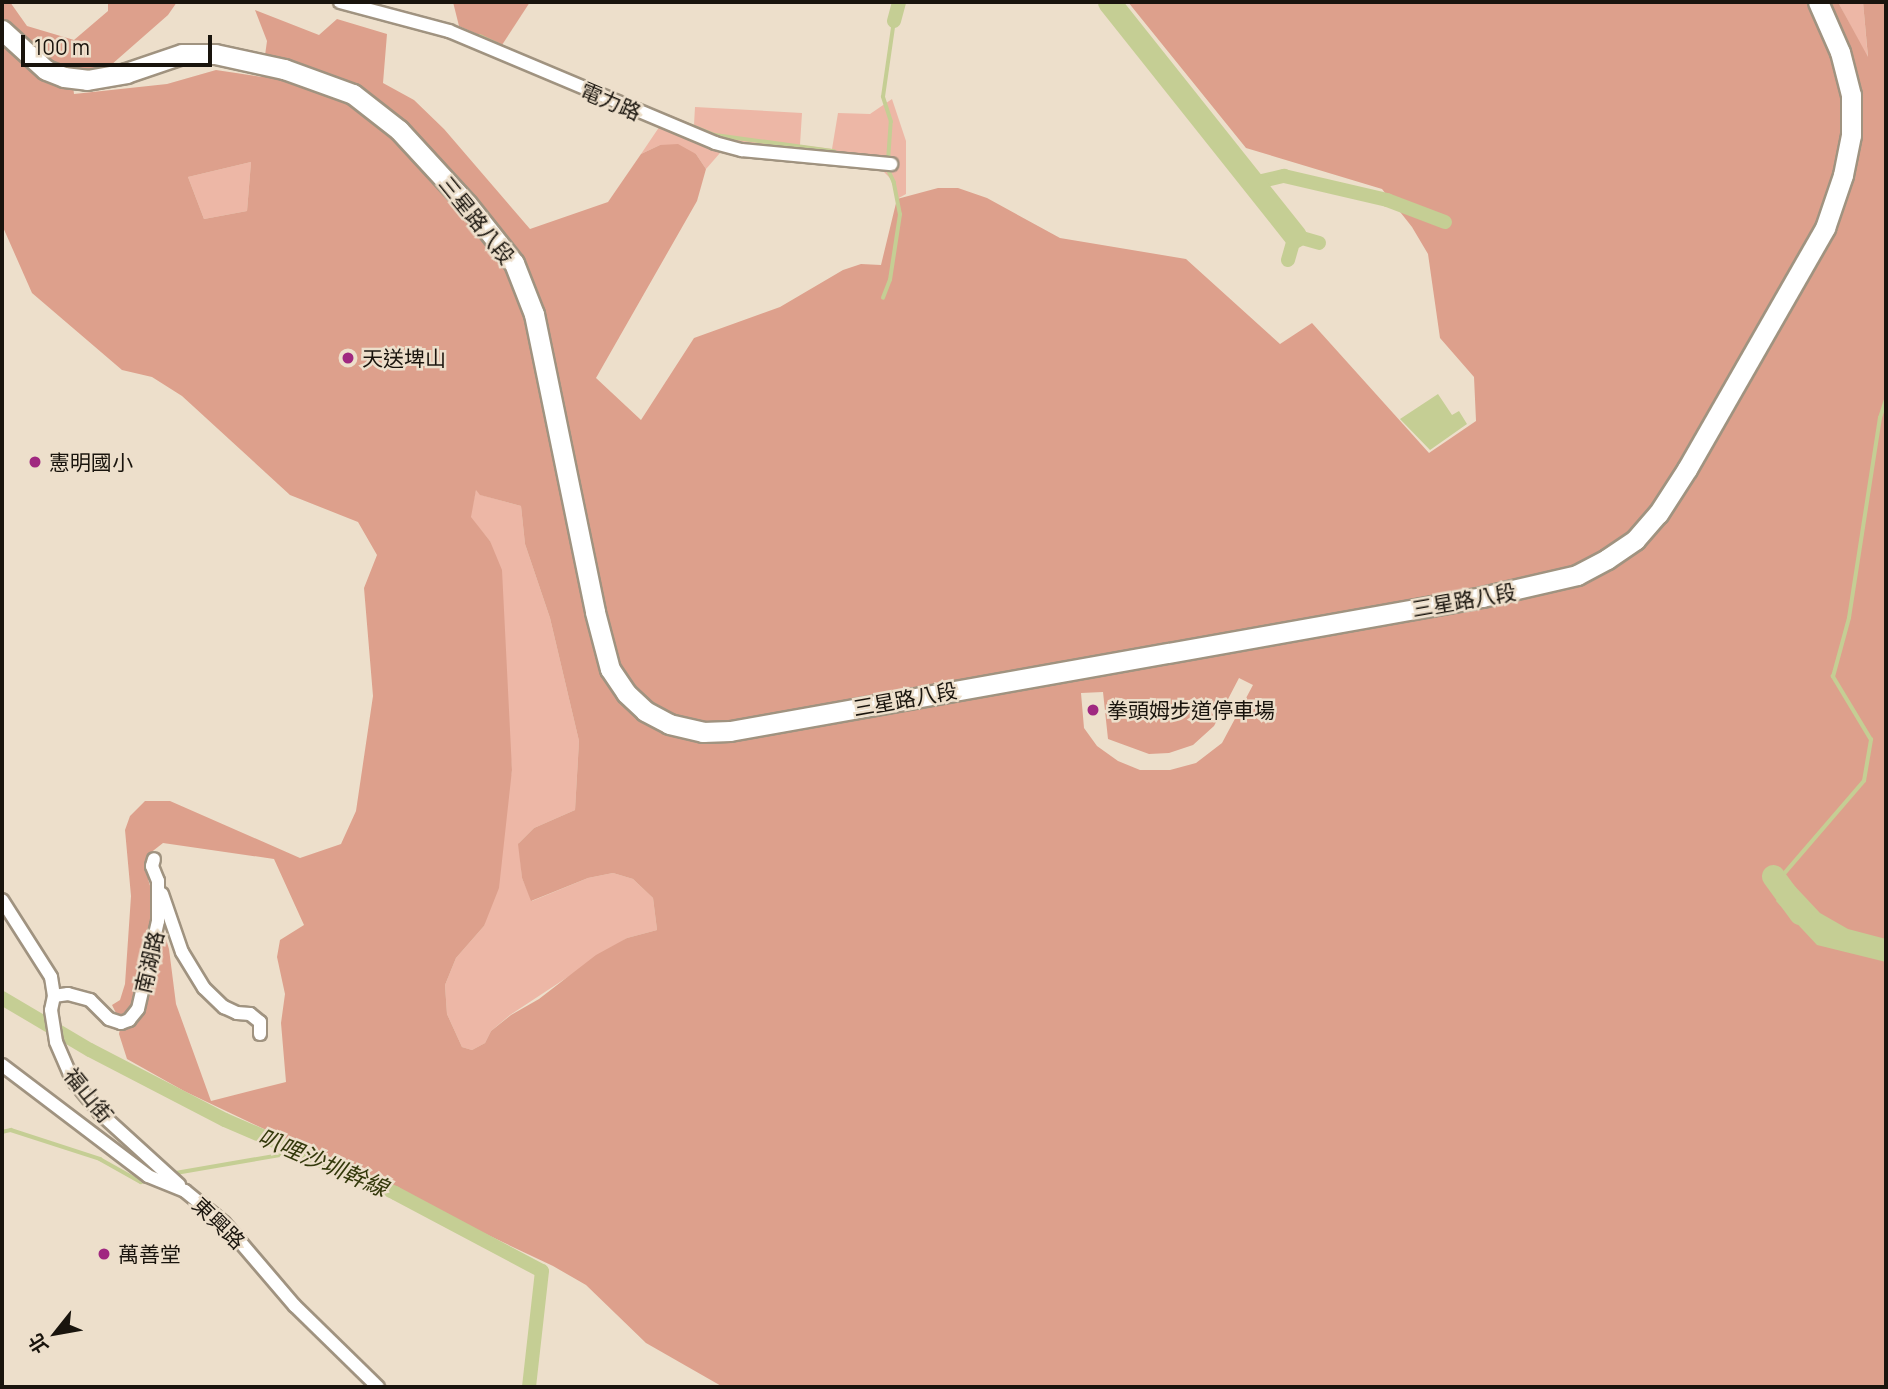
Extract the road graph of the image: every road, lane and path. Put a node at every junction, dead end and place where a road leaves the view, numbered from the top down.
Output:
1 (340, 2) edge
2 (1818, 2) edge
3 (2, 30) edge
4 (891, 164) dead end
5 (154, 859) dead end
6 (158, 881) junction
7 (2, 900) edge
8 (54, 996) junction
9 (260, 1034) dead end
10 (2, 1065) edge
11 (185, 1191) junction
12 (377, 1387) edge

1 - 4 street, 電力路
2 - 3 main road, 三星路八段
5 - 6 street, 南湖路
6 - 8 street, 南湖路
6 - 9 street
7 - 8 street, 福山街
8 - 11 street, 福山街
10 - 11 street, 東興路
11 - 12 street, 東興路

